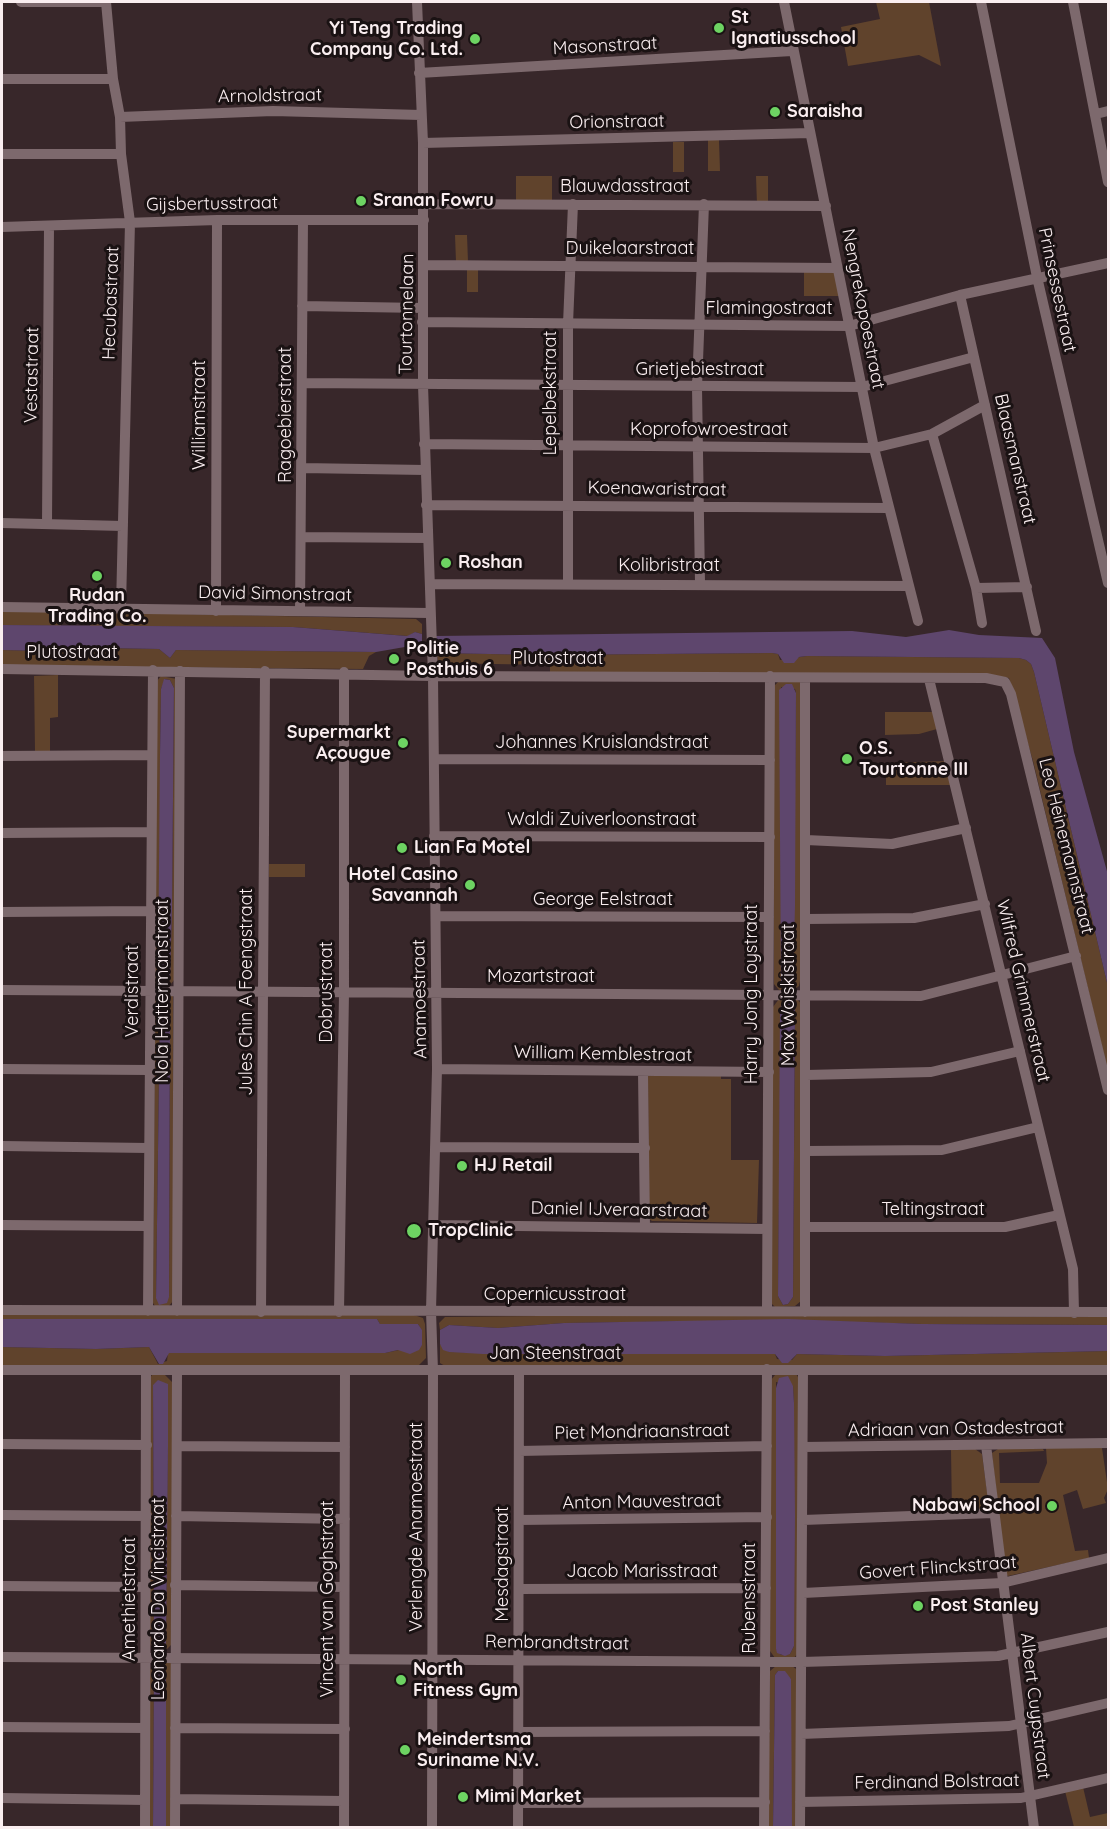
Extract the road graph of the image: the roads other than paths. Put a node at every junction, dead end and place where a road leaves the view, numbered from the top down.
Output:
1 (21, 2) edge
2 (106, 2) edge
3 (417, 2) edge
4 (784, 2) edge
5 (981, 2) edge
6 (1073, 2) edge
7 (792, 51) junction
8 (419, 74) junction
9 (2, 79) edge
10 (113, 79) junction
11 (1108, 111) edge
12 (1096, 114) junction
13 (421, 115) junction
14 (120, 117) junction
15 (810, 133) junction
16 (423, 143) junction
17 (2, 154) edge
18 (121, 154) junction
19 (1108, 182) edge
20 (424, 204) junction
21 (573, 204) junction
22 (704, 204) junction
23 (826, 206) junction
24 (217, 220) junction
25 (303, 220) junction
26 (424, 220) junction
27 (130, 222) junction
28 (49, 226) junction
29 (2, 227) edge
30 (1108, 263) edge
31 (424, 265) junction
32 (570, 265) junction
33 (702, 266) junction
34 (837, 268) junction
35 (1037, 277) junction
36 (960, 295) junction
37 (302, 306) junction
38 (422, 308) junction
39 (422, 322) junction
40 (568, 324) junction
41 (700, 326) junction
42 (849, 326) junction
43 (974, 357) junction
44 (302, 383) junction
45 (423, 385) junction
46 (569, 386) junction
47 (698, 387) junction
48 (862, 387) junction
49 (985, 405) junction
50 (932, 434) junction
51 (424, 444) junction
52 (568, 446) junction
53 (699, 446) junction
54 (874, 448) junction
55 (302, 468) junction
56 (425, 471) junction
57 (426, 505) junction
58 (568, 505) junction
59 (700, 506) junction
60 (888, 507) junction
61 (2, 523) edge
62 (47, 524) junction
63 (123, 526) junction
64 (301, 537) junction
65 (427, 538) junction
66 (568, 583) junction
67 (700, 583) junction
68 (1108, 583) edge
69 (430, 584) junction
70 (909, 585) junction
71 (1027, 587) junction
72 (976, 588) junction
73 (2, 607) edge
74 (121, 607) junction
75 (216, 611) junction
76 (300, 611) junction
77 (429, 613) junction
78 (918, 621) dead end
79 (982, 623) dead end
80 (429, 626) joint
81 (1036, 632) dead end
82 (2, 669) edge
83 (153, 670) junction
84 (180, 670) junction
85 (265, 671) junction
86 (344, 672) junction
87 (433, 676) junction
88 (770, 676) junction
89 (805, 678) junction
90 (929, 679) junction
91 (1005, 682) joint
92 (151, 755) junction
93 (2, 756) edge
94 (434, 759) junction
95 (770, 760) junction
96 (966, 828) junction
97 (2, 832) edge
98 (151, 832) junction
99 (434, 836) junction
100 (770, 837) junction
101 (806, 840) junction
102 (985, 904) junction
103 (150, 911) junction
104 (2, 912) edge
105 (436, 916) junction
106 (769, 917) junction
107 (806, 919) junction
108 (1076, 956) junction
109 (1003, 975) junction
110 (2, 990) edge
111 (151, 990) junction
112 (179, 990) junction
113 (264, 992) junction
114 (344, 993) junction
115 (436, 993) junction
116 (770, 995) junction
117 (805, 995) junction
118 (1020, 1051) junction
119 (2, 1069) edge
120 (437, 1069) junction
121 (149, 1070) junction
122 (643, 1072) junction
123 (769, 1072) junction
124 (806, 1075) junction
125 (1108, 1090) edge
126 (1038, 1127) junction
127 (2, 1146) edge
128 (435, 1147) junction
129 (148, 1148) junction
130 (645, 1148) junction
131 (805, 1151) junction
132 (1059, 1215) junction
133 (2, 1225) edge
134 (434, 1225) junction
135 (148, 1226) junction
136 (645, 1227) junction
137 (805, 1227) junction
138 (767, 1229) junction
139 (2, 1310) edge
140 (148, 1311) junction
141 (177, 1311) junction
142 (431, 1311) junction
143 (767, 1311) junction
144 (261, 1312) junction
145 (339, 1312) junction
146 (805, 1312) junction
147 (1108, 1312) edge
148 (1074, 1313) junction
149 (767, 1369) junction
150 (2, 1370) edge
151 (345, 1370) junction
152 (803, 1370) junction
153 (1108, 1370) edge
154 (146, 1371) junction
155 (177, 1371) junction
156 (433, 1371) junction
157 (519, 1372) junction
158 (1108, 1443) edge
159 (2, 1444) edge
160 (147, 1445) junction
161 (177, 1446) junction
162 (767, 1446) junction
163 (987, 1446) junction
164 (345, 1447) junction
165 (803, 1447) junction
166 (519, 1452) junction
167 (993, 1513) junction
168 (2, 1515) edge
169 (147, 1516) junction
170 (176, 1516) junction
171 (767, 1517) junction
172 (345, 1519) junction
173 (519, 1520) junction
174 (803, 1520) junction
175 (1108, 1558) edge
176 (1002, 1583) junction
177 (2, 1586) edge
178 (175, 1586) junction
179 (146, 1587) junction
180 (344, 1587) junction
181 (766, 1588) junction
182 (519, 1589) junction
183 (803, 1593) junction
184 (1108, 1632) edge
185 (1011, 1654) junction
186 (2, 1656) edge
187 (146, 1657) junction
188 (176, 1657) junction
189 (433, 1658) junction
190 (346, 1660) junction
191 (520, 1660) junction
192 (766, 1661) junction
193 (802, 1662) junction
194 (1108, 1703) edge
195 (1021, 1724) junction
196 (2, 1727) edge
197 (145, 1728) junction
198 (175, 1728) junction
199 (345, 1729) junction
200 (765, 1731) junction
201 (519, 1732) junction
202 (801, 1734) junction
203 (1108, 1778) edge
204 (1030, 1796) junction
205 (2, 1798) edge
206 (175, 1799) junction
207 (145, 1800) junction
208 (344, 1801) junction
209 (765, 1802) junction
210 (800, 1802) junction
211 (519, 1803) junction
212 (145, 1827) edge
213 (175, 1827) edge
214 (344, 1827) edge
215 (432, 1827) edge
216 (518, 1827) edge
217 (764, 1827) edge
218 (800, 1827) edge
219 (1034, 1827) edge

1 - 2 street
2 - 10 street, Hecubastraat
3 - 8 street, Tourtonnelaan
4 - 7 street, Nengrekopoestraat
5 - 35 street, Prinsessestraat
6 - 12 street
7 - 8 street, Masonstraat
7 - 15 street, Nengrekopoestraat
8 - 13 street, Tourtonnelaan
9 - 10 street
10 - 14 street, Hecubastraat
11 - 12 street
12 - 19 street
13 - 14 street, Arnoldstraat
13 - 16 street, Tourtonnelaan
14 - 18 street, Hecubastraat
15 - 16 street, Orionstraat
15 - 23 street, Nengrekopoestraat
16 - 20 street, Tourtonnelaan
17 - 18 street
18 - 27 street, Hecubastraat
20 - 21 street, Blauwdasstraat
20 - 26 street, Tourtonnelaan
21 - 22 street, Blauwdasstraat
21 - 32 street, Lepelbekstraat
22 - 23 street, Blauwdasstraat
22 - 33 street
23 - 34 street, Nengrekopoestraat
24 - 25 street, Gijsbertusstraat
24 - 27 street, Gijsbertusstraat
24 - 75 street, Williamstraat
25 - 26 street, Gijsbertusstraat
25 - 37 street, Ragoebierstraat
26 - 31 street, Tourtonnelaan
27 - 28 street, Gijsbertusstraat
27 - 63 street, Hecubastraat
28 - 29 street, Gijsbertusstraat
28 - 62 street, Vestastraat
30 - 35 street, Flamingostraat
31 - 32 street, Duikelaarstraat
31 - 38 street, Tourtonnelaan
32 - 33 street, Duikelaarstraat
32 - 40 street, Lepelbekstraat
33 - 34 street, Duikelaarstraat
33 - 41 street
34 - 42 street, Nengrekopoestraat
35 - 36 street, Flamingostraat
35 - 68 street, Prinsessestraat
36 - 42 street, Flamingostraat
36 - 43 street, Blaasmanstraat
37 - 38 street
37 - 44 street, Ragoebierstraat
38 - 39 street, Tourtonnelaan
39 - 40 street, Flamingostraat
39 - 45 street, Tourtonnelaan
40 - 41 street, Flamingostraat
40 - 46 street, Lepelbekstraat
41 - 42 street, Flamingostraat
41 - 47 street
42 - 48 street, Nengrekopoestraat
43 - 48 street, Grietjebiestraat
43 - 49 street, Blaasmanstraat
44 - 45 street, Grietjebiestraat
44 - 55 street, Ragoebierstraat
45 - 46 street, Grietjebiestraat
45 - 51 street, Tourtonnelaan
46 - 47 street, Grietjebiestraat
46 - 52 street, Lepelbekstraat
47 - 48 street, Grietjebiestraat
47 - 53 street
48 - 54 street, Nengrekopoestraat
49 - 50 street, Koprofowroestraat
49 - 71 street, Blaasmanstraat
50 - 54 street, Koprofowroestraat
50 - 72 street
51 - 52 street, Koprofowroestraat
51 - 56 street, Tourtonnelaan
52 - 53 street, Koprofowroestraat
52 - 58 street, Lepelbekstraat
53 - 54 street, Koprofowroestraat
53 - 59 street
54 - 60 street, Nengrekopoestraat
55 - 56 street
55 - 64 street, Ragoebierstraat
56 - 57 street, Tourtonnelaan
57 - 58 street, Koenawaristraat
57 - 65 street, Tourtonnelaan
58 - 59 street, Koenawaristraat
58 - 66 street, Lepelbekstraat
59 - 60 street, Koenawaristraat
59 - 67 street
60 - 70 street, Nengrekopoestraat
61 - 62 street
62 - 63 street
63 - 74 street, Hecubastraat
64 - 65 street
64 - 76 street, Ragoebierstraat
65 - 69 street, Tourtonnelaan
66 - 67 street, Kolibristraat
66 - 69 street, Kolibristraat
67 - 70 street, Kolibristraat
69 - 77 street, Tourtonnelaan
70 - 78 street, Nengrekopoestraat
71 - 72 street
71 - 81 street, Blaasmanstraat
72 - 79 street
73 - 74 street, David Simonstraat
74 - 75 street, David Simonstraat
75 - 76 street, David Simonstraat
76 - 77 street, David Simonstraat
77 - 80 street, Tourtonnelaan
80 - 87 street, Anamoestraat
82 - 83 street, Plutostraat
83 - 84 street, Plutostraat
83 - 92 street, Verdistraat
84 - 85 street, Plutostraat
84 - 112 street, Nola Hattermanstraat
85 - 86 street, Plutostraat
85 - 113 street, Jules Chin A Foengstraat
86 - 87 street, Plutostraat
86 - 114 street, Dobrustraat
87 - 88 street, Plutostraat
87 - 94 street, Anamoestraat
88 - 89 street, Plutostraat
88 - 95 street, Harry Jong Loystraat
89 - 90 street, Plutostraat
89 - 101 street, Max Woiskistraat
90 - 91 street, Plutostraat
90 - 96 street, Wilfred Grimmerstraat
91 - 108 street, Leo Heinemannstraat
92 - 93 street
92 - 98 street, Verdistraat
94 - 95 street, Johannes Kruislandstraat
94 - 99 street, Anamoestraat
95 - 100 street, Harry Jong Loystraat
96 - 101 street
96 - 102 street, Wilfred Grimmerstraat
97 - 98 street
98 - 103 street, Verdistraat
99 - 100 street, Waldi Zuiverloonstraat
99 - 105 street, Anamoestraat
100 - 106 street, Harry Jong Loystraat
101 - 107 street, Max Woiskistraat
102 - 107 street
102 - 109 street, Wilfred Grimmerstraat
103 - 104 street
103 - 111 street, Verdistraat
105 - 106 street, George Eelstraat
105 - 115 street, Anamoestraat
106 - 116 street, Harry Jong Loystraat
107 - 117 street, Max Woiskistraat
108 - 109 street, Mozartstraat
108 - 125 street, Leo Heinemannstraat
109 - 117 street, Mozartstraat
109 - 118 street, Wilfred Grimmerstraat
110 - 111 street, Mozartstraat
111 - 112 street, Mozartstraat
111 - 121 street, Verdistraat
112 - 113 street, Mozartstraat
112 - 141 street, Nola Hattermanstraat
113 - 114 street, Mozartstraat
113 - 144 street, Jules Chin A Foengstraat
114 - 115 street, Mozartstraat
114 - 145 street, Dobrustraat
115 - 116 street, Mozartstraat
115 - 120 street, Anamoestraat
116 - 117 street, Mozartstraat
116 - 123 street, Harry Jong Loystraat
117 - 124 street, Max Woiskistraat
118 - 124 street
118 - 126 street, Wilfred Grimmerstraat
119 - 121 street
120 - 122 street, William Kemblestraat
120 - 128 street, Anamoestraat
121 - 129 street, Verdistraat
122 - 123 street, William Kemblestraat
122 - 130 street
123 - 138 street, Harry Jong Loystraat
124 - 131 street, Max Woiskistraat
126 - 131 street
126 - 132 street, Wilfred Grimmerstraat
127 - 129 street
128 - 130 street
128 - 134 street, Anamoestraat
129 - 135 street, Verdistraat
130 - 136 street
131 - 137 street, Max Woiskistraat
132 - 137 street, Teltingstraat
132 - 148 street, Wilfred Grimmerstraat
133 - 135 street
134 - 136 street, Daniel IJveraarstraat
134 - 142 street, Anamoestraat
135 - 140 street, Verdistraat
136 - 138 street, Daniel IJveraarstraat
137 - 146 street, Max Woiskistraat
138 - 143 street, Harry Jong Loystraat
139 - 140 street, Copernicusstraat
140 - 141 street, Copernicusstraat
141 - 144 street, Copernicusstraat
142 - 143 street, Copernicusstraat
142 - 145 street, Copernicusstraat
142 - 156 street, Anamoestraat
143 - 146 street, Copernicusstraat
144 - 145 street, Copernicusstraat
146 - 148 street, Copernicusstraat
147 - 148 street, Copernicusstraat
149 - 152 street, Jan Steenstraat
149 - 157 street, Jan Steenstraat
149 - 162 street, Rubensstraat
150 - 154 street, Jan Steenstraat
151 - 155 street, Jan Steenstraat
151 - 156 street, Jan Steenstraat
151 - 164 street, Vincent van Goghstraat
152 - 153 street, Jan Steenstraat
152 - 165 street
154 - 155 street, Jan Steenstraat
154 - 160 street, Amethietstraat
155 - 161 street, Leonardo Da Vincistraat
156 - 157 street, Jan Steenstraat
156 - 189 street, Verlengde Anamoestraat
157 - 166 street, Mesdagstraat
158 - 163 street, Adriaan van Ostadestraat
159 - 160 street
160 - 169 street, Amethietstraat
161 - 164 street
161 - 170 street, Leonardo Da Vincistraat
162 - 166 street, Piet Mondriaanstraat
162 - 171 street, Rubensstraat
163 - 165 street, Adriaan van Ostadestraat
163 - 167 street, Albert Cuypstraat
164 - 172 street, Vincent van Goghstraat
165 - 174 street
166 - 173 street, Mesdagstraat
167 - 174 street
167 - 176 street, Albert Cuypstraat
168 - 169 street
169 - 179 street, Amethietstraat
170 - 172 street
170 - 178 street, Leonardo Da Vincistraat
171 - 173 street, Anton Mauvestraat
171 - 181 street, Rubensstraat
172 - 180 street, Vincent van Goghstraat
173 - 182 street, Mesdagstraat
174 - 183 street
175 - 176 street, Govert Flinckstraat
176 - 183 street, Govert Flinckstraat
176 - 185 street, Albert Cuypstraat
177 - 179 street
178 - 180 street
178 - 188 street, Leonardo Da Vincistraat
179 - 187 street, Amethietstraat
180 - 190 street, Vincent van Goghstraat
181 - 182 street, Jacob Marisstraat
181 - 192 street, Rubensstraat
182 - 191 street, Mesdagstraat
183 - 193 street
184 - 185 street, Rembrandtstraat
185 - 193 street, Rembrandtstraat
185 - 195 street, Albert Cuypstraat
186 - 187 street, Rembrandtstraat
187 - 188 street, Rembrandtstraat
187 - 197 street, Amethietstraat
188 - 190 street, Rembrandtstraat
188 - 198 street, Leonardo Da Vincistraat
189 - 190 street, Rembrandtstraat
189 - 191 street, Rembrandtstraat
189 - 215 street, Verlengde Anamoestraat
190 - 199 street, Vincent van Goghstraat
191 - 192 street, Rembrandtstraat
191 - 201 street, Mesdagstraat
192 - 193 street, Rembrandtstraat
192 - 200 street, Rubensstraat
193 - 202 street
194 - 195 street
195 - 202 street
195 - 204 street, Albert Cuypstraat
196 - 197 street
197 - 207 street, Amethietstraat
198 - 199 street
198 - 206 street, Leonardo Da Vincistraat
199 - 208 street, Vincent van Goghstraat
200 - 201 street
200 - 209 street, Rubensstraat
201 - 211 street, Mesdagstraat
202 - 210 street
203 - 204 street, Ferdinand Bolstraat
204 - 210 street, Ferdinand Bolstraat
204 - 219 street, Albert Cuypstraat
205 - 207 street
206 - 208 street
206 - 213 street, Leonardo Da Vincistraat
207 - 212 street, Amethietstraat
208 - 214 street, Vincent van Goghstraat
209 - 211 street
209 - 217 street, Rubensstraat
210 - 218 street
211 - 216 street, Mesdagstraat

